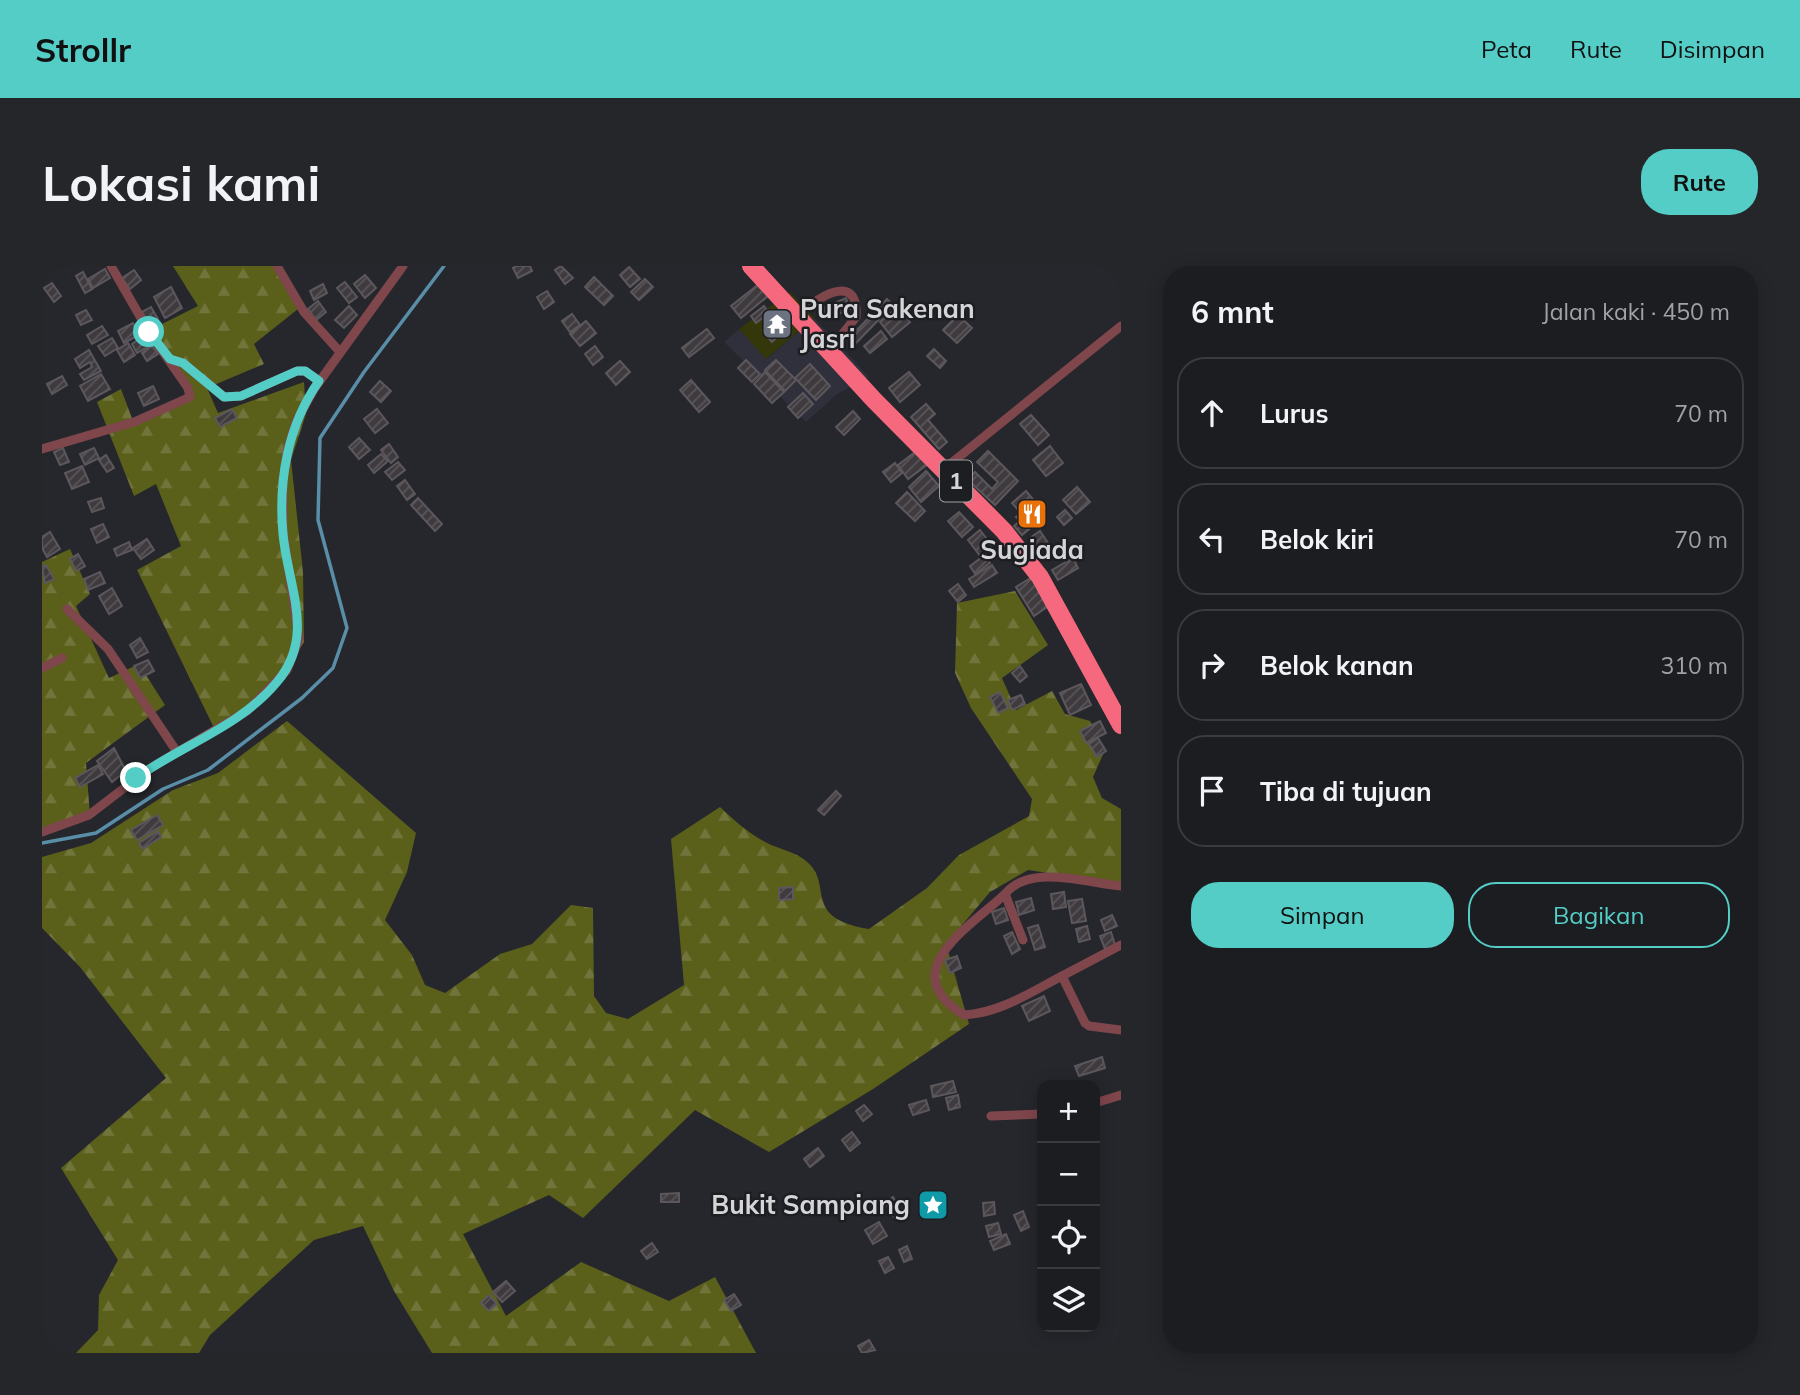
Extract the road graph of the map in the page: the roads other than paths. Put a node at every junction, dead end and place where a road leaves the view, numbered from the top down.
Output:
1 (111, 266) edge
2 (277, 266) edge
3 (403, 266) edge
4 (751, 266) edge
5 (1113, 266) edge
6 (1121, 275) edge
7 (797, 317) junction
8 (1121, 326) edge
9 (829, 351) junction
10 (340, 352) junction
11 (170, 359) junction
12 (319, 381) junction
13 (42, 449) edge
14 (944, 469) junction
15 (67, 609) dead end
16 (62, 658) dead end
17 (42, 668) edge
18 (1116, 706) edge
19 (1121, 725) edge
20 (177, 752) junction
21 (42, 832) edge
22 (1121, 886) edge
23 (1005, 894) junction
24 (1023, 940) dead end
25 (1121, 945) edge
26 (1062, 976) junction
27 (1121, 1030) edge
28 (1121, 1095) edge
29 (1100, 1101) edge
30 (1037, 1114) edge
31 (991, 1116) dead end

1 - 11 street
2 - 10 street
3 - 10 street
4 - 7 highway, 1
5 - 6 street
7 - 9 highway, 1
7 - 9 street
8 - 14 street
9 - 14 highway, 1
10 - 12 street
11 - 12 street
11 - 13 street
12 - 20 street
14 - 18 highway, 1
15 - 20 street
16 - 17 street
18 - 19 highway, 1
20 - 21 street
22 - 23 street
23 - 24 street
23 - 26 street
25 - 26 street
26 - 27 street
28 - 29 street
30 - 31 street

